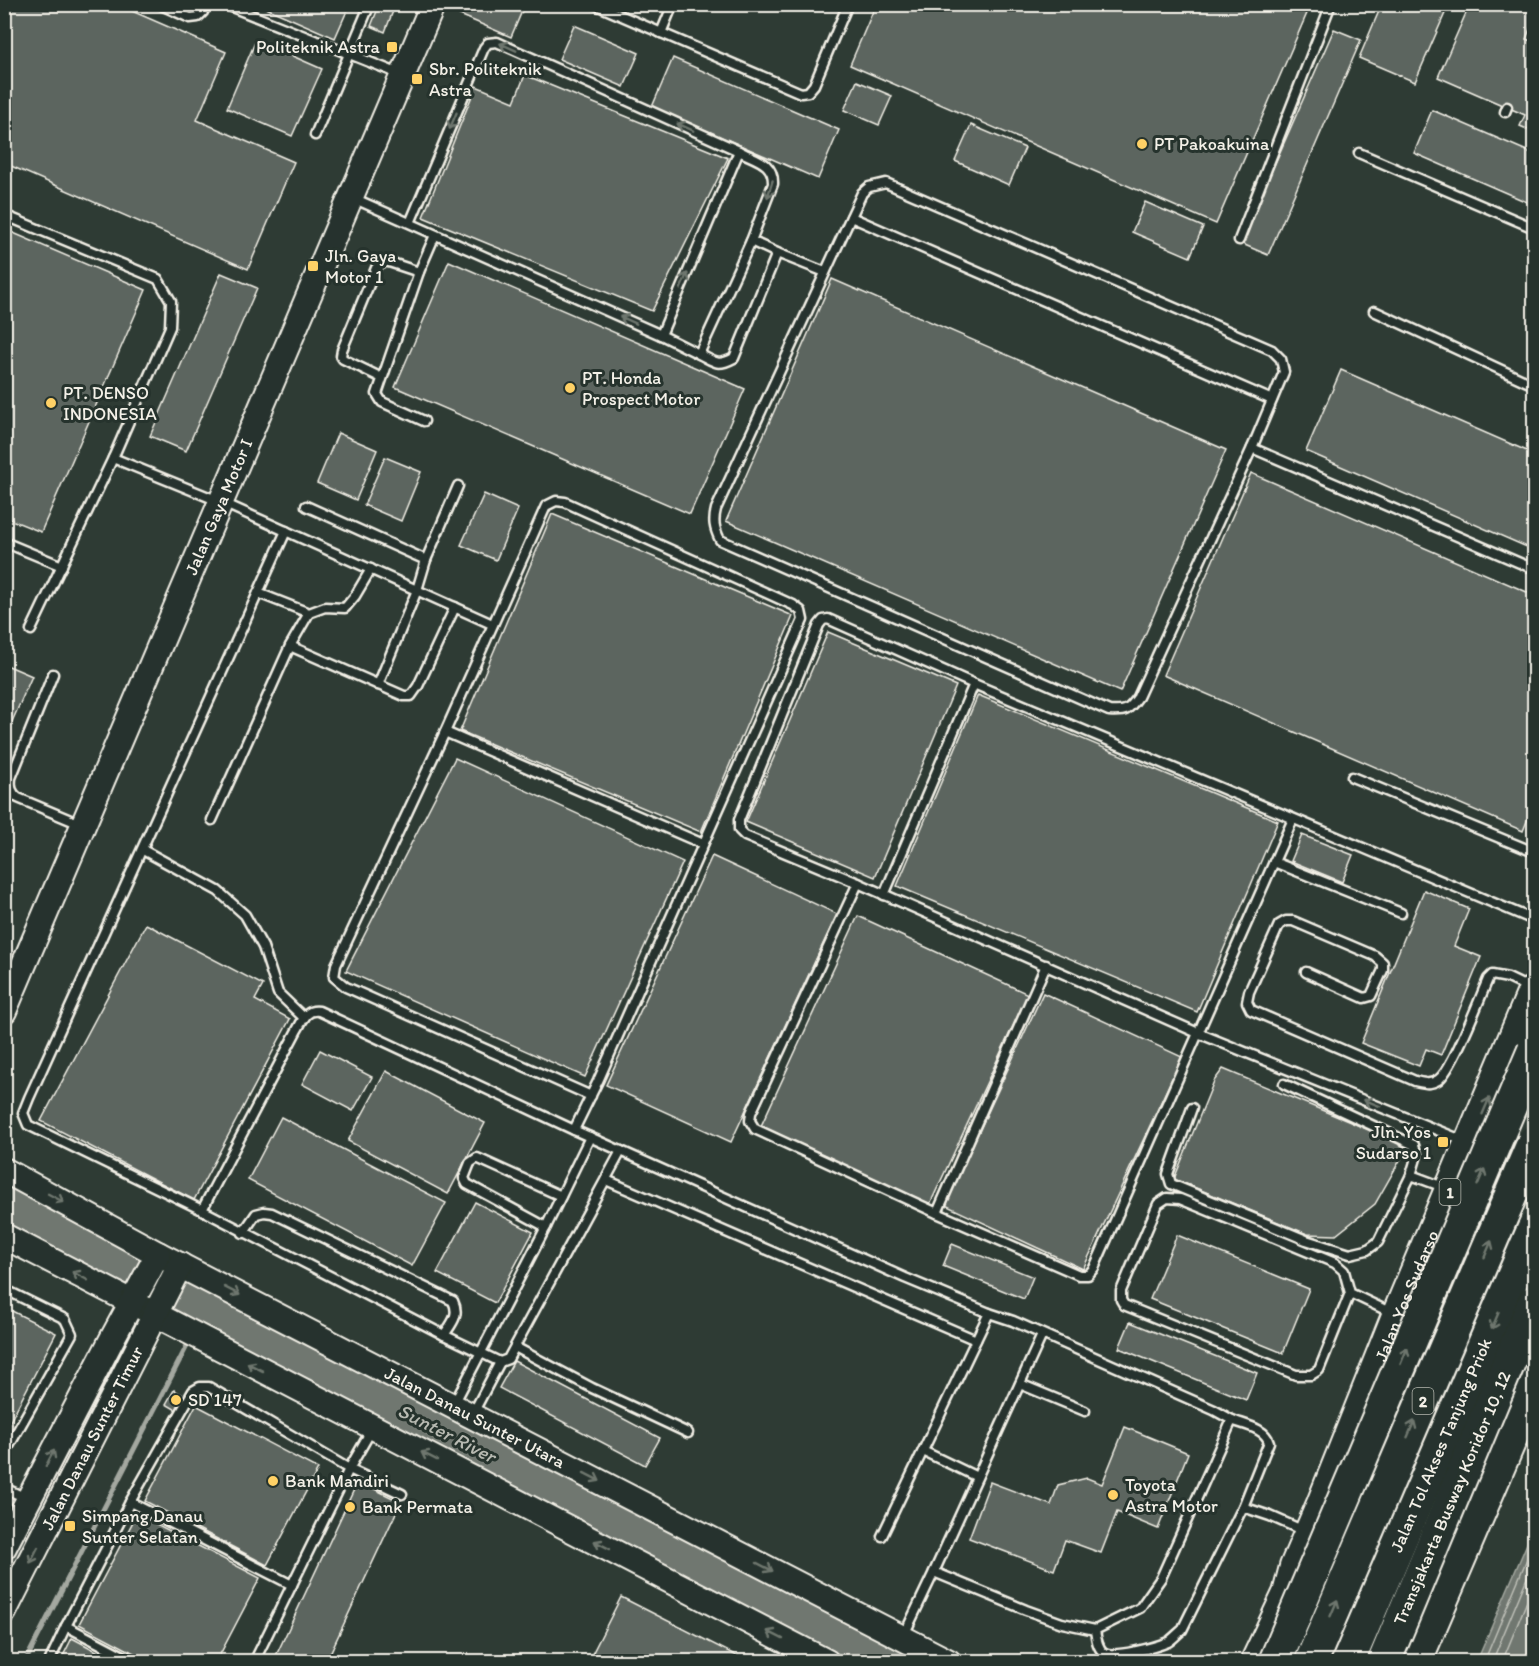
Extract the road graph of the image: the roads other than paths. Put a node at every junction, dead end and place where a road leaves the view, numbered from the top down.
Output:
1 (159, 4) edge
2 (206, 4) edge
3 (224, 4) edge
4 (370, 4) edge
5 (433, 4) edge
6 (594, 4) edge
7 (673, 4) edge
8 (848, 4) edge
9 (1331, 4) edge
10 (661, 33) junction
11 (349, 54) junction
12 (403, 75) junction
13 (315, 135) dead end
14 (738, 151) junction
15 (1359, 153) dead end
16 (351, 197) junction
17 (4, 215) edge
18 (851, 217) junction
19 (410, 223) junction
20 (1534, 228) edge
21 (435, 235) junction
22 (1239, 240) dead end
23 (751, 241) junction
24 (777, 253) junction
25 (825, 272) junction
26 (419, 273) junction
27 (1374, 311) dead end
28 (661, 335) junction
29 (699, 354) junction
30 (382, 378) junction
31 (1534, 385) edge
32 (1272, 400) junction
33 (424, 421) dead end
34 (1252, 448) junction
35 (113, 458) junction
36 (458, 486) dead end
37 (221, 502) junction
38 (306, 506) dead end
39 (286, 531) junction
40 (4, 542) edge
41 (426, 560) junction
42 (62, 566) junction
43 (371, 569) junction
44 (1534, 569) edge
45 (417, 590) junction
46 (258, 593) junction
47 (455, 607) junction
48 (309, 613) junction
49 (492, 624) junction
50 (31, 630) dead end
51 (290, 646) junction
52 (53, 674) dead end
53 (974, 684) junction
54 (378, 685) junction
55 (445, 732) junction
56 (1352, 777) dead end
57 (1293, 819) junction
58 (212, 820) dead end
59 (84, 826) junction
60 (703, 844) junction
61 (1534, 849) edge
62 (143, 850) junction
63 (1274, 862) junction
64 (858, 884) junction
65 (884, 895) junction
66 (1401, 913) dead end
67 (1534, 920) edge
68 (1046, 966) junction
69 (1306, 972) dead end
70 (1534, 991) edge
71 (4, 1011) edge
72 (304, 1018) junction
73 (1198, 1033) junction
74 (1534, 1050) edge
75 (1284, 1084) dead end
76 (591, 1096) junction
77 (1192, 1108) dead end
78 (574, 1130) junction
79 (590, 1137) junction
80 (1534, 1141) edge
81 (1470, 1143) junction
82 (621, 1151) junction
83 (4, 1170) edge
84 (1411, 1175) junction
85 (606, 1180) junction
86 (1451, 1190) junction
87 (561, 1196) junction
88 (202, 1210) junction
89 (937, 1213) junction
90 (546, 1227) junction
91 (1534, 1228) edge
92 (243, 1233) junction
93 (4, 1236) edge
94 (155, 1260) junction
95 (177, 1271) junction
96 (4, 1289) edge
97 (1350, 1293) junction
98 (135, 1297) junction
99 (1534, 1302) edge
100 (158, 1308) junction
101 (989, 1313) junction
102 (1398, 1316) junction
103 (444, 1335) junction
104 (1042, 1335) junction
105 (976, 1340) junction
106 (515, 1347) junction
107 (1534, 1347) edge
108 (482, 1353) junction
109 (500, 1362) junction
110 (1020, 1384) junction
111 (1526, 1385) edge
112 (462, 1410) junction
113 (1085, 1411) dead end
114 (1232, 1420) junction
115 (373, 1428) junction
116 (688, 1433) dead end
117 (923, 1451) junction
118 (4, 1455) edge
119 (350, 1469) junction
120 (977, 1477) junction
121 (4, 1488) edge
122 (402, 1494) dead end
123 (28, 1499) junction
124 (130, 1502) junction
125 (1323, 1504) junction
126 (1243, 1507) junction
127 (1310, 1534) junction
128 (882, 1536) dead end
129 (1468, 1540) junction
130 (4, 1548) edge
131 (1296, 1567) junction
132 (934, 1572) junction
133 (292, 1585) junction
134 (4, 1612) edge
135 (66, 1626) junction
136 (1095, 1630) junction
137 (902, 1637) junction
138 (50, 1662) edge
139 (135, 1662) edge
140 (254, 1662) edge
141 (827, 1662) edge
142 (949, 1662) edge
143 (1246, 1662) edge
144 (1257, 1662) edge
145 (1275, 1662) edge
146 (1290, 1662) edge
147 (1298, 1662) edge
148 (1311, 1662) edge
149 (1348, 1662) edge
150 (1384, 1662) edge
151 (1415, 1662) edge

1 - 2 lane
3 - 11 lane
4 - 11 lane
5 - 12 main road, Jalan Gaya Motor I
6 - 10 lane
7 - 10 lane
8 - 10 lane
9 - 22 lane
11 - 12 lane
11 - 13 lane
12 - 16 main road, Jalan Gaya Motor I
14 -> 19 lane
14 -> 23 lane
28 -> 14 lane
15 - 20 lane
16 - 19 lane
16 - 37 main road, Jalan Gaya Motor I
17 - 35 lane
18 - 25 lane
18 - 32 lane
18 - 32 lane
19 - 21 lane
21 - 26 lane
28 -> 21 lane
23 - 24 lane
23 - 29 lane
24 - 25 lane
24 - 29 lane
25 - 34 lane
26 - 30 lane
26 - 30 lane
27 - 31 lane
28 - 29 lane
30 - 33 lane
32 - 34 lane
34 - 44 lane
35 - 37 lane
35 - 42 lane
36 - 41 lane
37 - 39 lane
37 - 59 main road, Jalan Gaya Motor I
38 - 41 lane
39 - 43 lane
39 - 46 lane
40 - 42 lane
41 - 45 lane
42 - 50 lane
43 - 45 lane
43 - 48 lane
45 - 47 lane
45 - 54 lane
46 - 48 lane
46 - 62 lane
47 - 49 lane
47 - 54 lane
48 - 51 lane
49 - 55 lane
49 - 60 lane
51 - 54 lane
51 - 58 lane
52 - 59 lane
53 - 57 lane
53 - 64 lane
53 - 65 lane
55 - 60 lane
55 - 76 lane
56 - 61 lane
57 - 63 lane
57 - 67 lane
59 - 71 main road, Jalan Gaya Motor I
60 - 76 lane
62 - 72 lane
62 - 88 lane
63 - 66 lane
63 - 73 lane
64 - 65 lane
64 - 89 lane
65 - 68 lane
68 - 73 lane
68 - 89 lane
69 - 70 lane
81 -> 70 highway, Jalan Yos Sudarso / 1
72 - 78 lane
72 - 88 lane
81 -> 73 lane
73 - 89 lane
145 -> 74 highway, bridge
75 - 84 lane
76 - 78 lane
77 - 84 lane
78 - 79 lane
79 - 82 lane
79 - 87 lane
148 -> 80 highway, Jalan Tol Akses Tanjung Priok / 2, bridge
81 - 86 highway, Jalan Yos Sudarso / 1
82 - 85 lane
82 - 101 lane
83 -> 94 main road, Jalan Danau Sunter Utara
84 - 86 lane
85 - 105 lane
85 - 106 lane
86 - 102 highway, Jalan Yos Sudarso / 1
87 - 90 lane
87 - 90 lane
88 - 92 lane
90 - 108 lane
91 -> 149 highway, Jalan Tol Akses Tanjung Priok / 2, bridge
92 - 103 lane
92 - 103 lane
98 -> 93 main road
94 - 95 main road, Jalan Danau Sunter Utara
94 - 98 main road, Jalan Danau Sunter Timur
95 - 100 main road, Jalan Danau Sunter Timur
95 -> 112 main road, Jalan Danau Sunter Utara
96 - 118 lane
97 - 97 lane
97 - 102 lane
98 - 100 main road
123 -> 98 main road, Jalan Danau Sunter Timur
99 - 150 highway, bridge
115 -> 100 main road
100 -> 134 main road, Jalan Danau Sunter Timur
101 - 104 lane
101 - 105 lane
102 - 125 highway, Jalan Yos Sudarso / 1
103 - 108 lane
104 - 110 lane
104 - 114 lane
105 - 117 lane
106 - 109 lane
106 - 116 lane
107 - 111 lane, Transjakarta Busway Koridor 10, 12
108 - 109 lane
108 - 112 lane
109 - 112 lane
110 - 113 lane
110 - 120 lane
111 - 129 highway
112 -> 137 main road, Jalan Danau Sunter Utara
114 - 126 lane
114 - 136 lane
115 - 119 lane
141 -> 115 main road
117 - 120 lane
117 - 128 lane
119 - 122 lane
119 - 124 lane
119 - 133 lane
120 - 132 lane
121 - 123 lane
123 - 130 main road, Jalan Danau Sunter Timur
124 - 133 lane
124 - 135 lane
125 - 127 highway, Jalan Yos Sudarso / 1
125 - 129 highway
126 - 127 lane
126 - 136 lane
127 - 131 highway, Jalan Yos Sudarso / 1
129 - 151 highway
131 - 143 highway, Jalan Yos Sudarso / 1
131 - 144 highway, Jalan Yos Sudarso / 1
132 - 136 lane
132 - 137 lane
133 - 140 lane
135 - 138 lane
135 - 139 lane
137 - 142 main road, Jalan Danau Sunter Utara
146 - 147 highway

